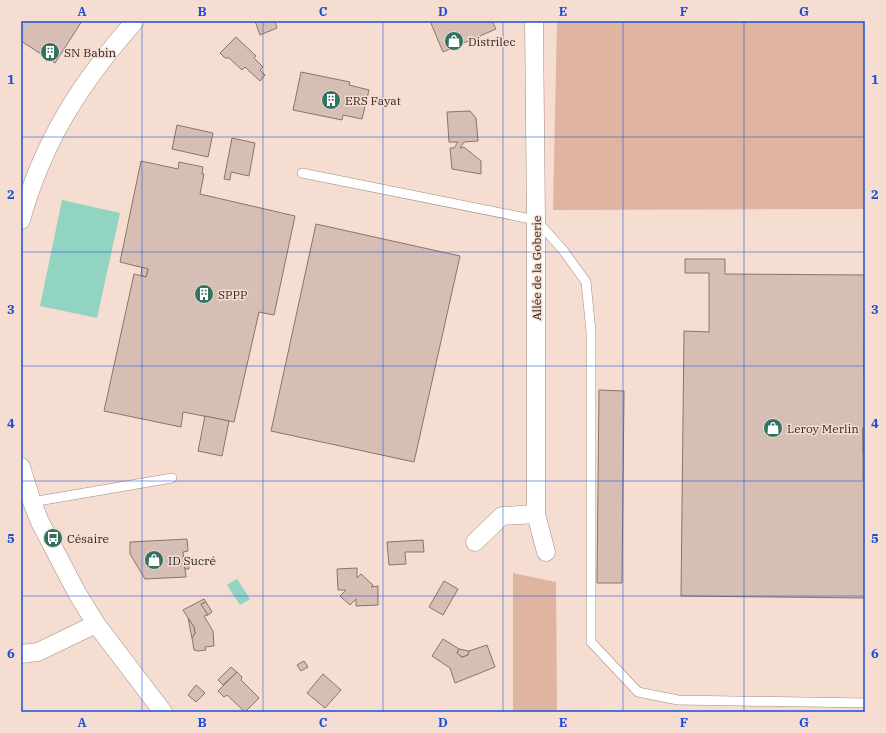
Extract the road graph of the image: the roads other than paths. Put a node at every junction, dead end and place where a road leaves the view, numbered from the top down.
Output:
1 (135, 21) edge
2 (534, 21) edge
3 (302, 173) dead end
4 (21, 220) edge
5 (536, 220) junction
6 (21, 467) edge
7 (172, 478) dead end
8 (32, 502) junction
9 (536, 514) junction
10 (475, 542) dead end
11 (546, 552) dead end
12 (96, 624) junction
13 (21, 654) edge
14 (854, 703) junction
15 (865, 703) edge
16 (162, 712) edge
17 (857, 712) edge

1 - 4 street
2 - 5 street, Allée de la Goberie
3 - 5 lane
5 - 9 street, Allée de la Goberie
5 - 14 lane
6 - 8 street
7 - 8 lane
8 - 12 street
9 - 10 street
9 - 11 street, Allée de la Goberie
12 - 13 street
12 - 16 street
14 - 15 lane
14 - 17 lane

